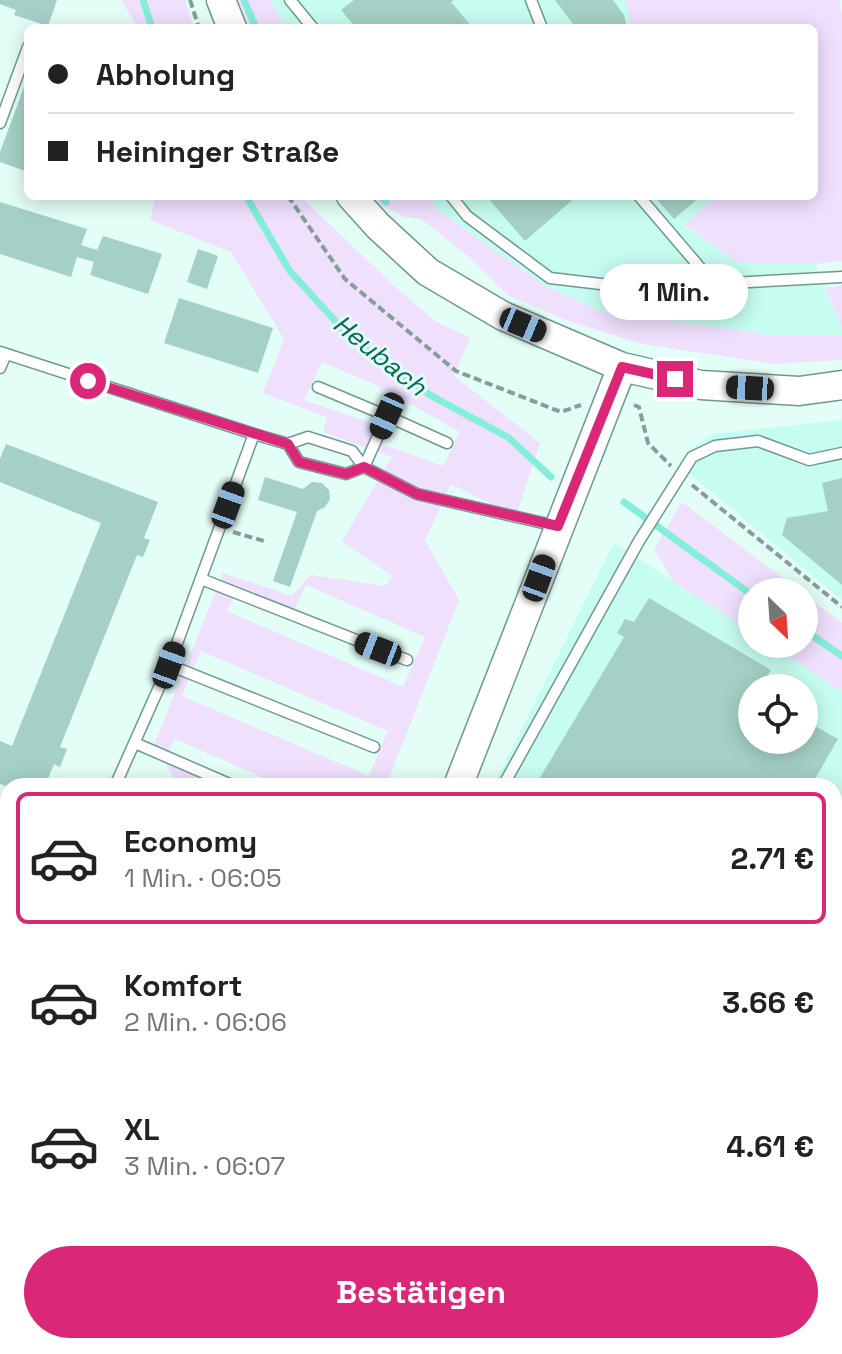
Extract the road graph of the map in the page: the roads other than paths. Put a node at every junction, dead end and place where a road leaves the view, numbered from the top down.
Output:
1 (221, 0) edge
2 (290, 0) edge
3 (531, 0) edge
4 (230, 24) edge
5 (310, 24) edge
6 (540, 24) edge
7 (24, 58) edge
8 (0, 123) edge
9 (355, 200) edge
10 (454, 200) edge
11 (642, 200) edge
12 (842, 277) edge
13 (714, 284) junction
14 (3, 353) edge
15 (622, 367) junction
16 (0, 368) edge
17 (842, 385) edge
18 (318, 387) dead end
19 (387, 416) junction
20 (254, 434) junction
21 (447, 443) dead end
22 (288, 444) junction
23 (842, 453) edge
24 (364, 467) junction
25 (558, 526) junction
26 (201, 579) junction
27 (407, 660) dead end
28 (169, 665) junction
29 (135, 743) junction
30 (374, 747) dead end
31 (119, 778) edge
32 (216, 778) edge
33 (461, 778) edge
34 (507, 778) edge

1 - 4 main road
2 - 5 lane
3 - 6 lane
7 - 8 lane
9 - 15 main road
10 - 13 lane
11 - 13 lane
12 - 13 lane
14 - 16 lane
14 - 20 lane
15 - 17 main road
15 - 25 main road
18 - 19 lane
19 - 21 lane
19 - 24 lane
20 - 22 lane
20 - 26 lane
22 - 24 lane
22 - 24 lane
23 - 34 lane
24 - 25 lane
25 - 33 main road
26 - 27 lane
26 - 28 lane
28 - 29 lane
28 - 30 lane
29 - 31 lane
29 - 32 lane

